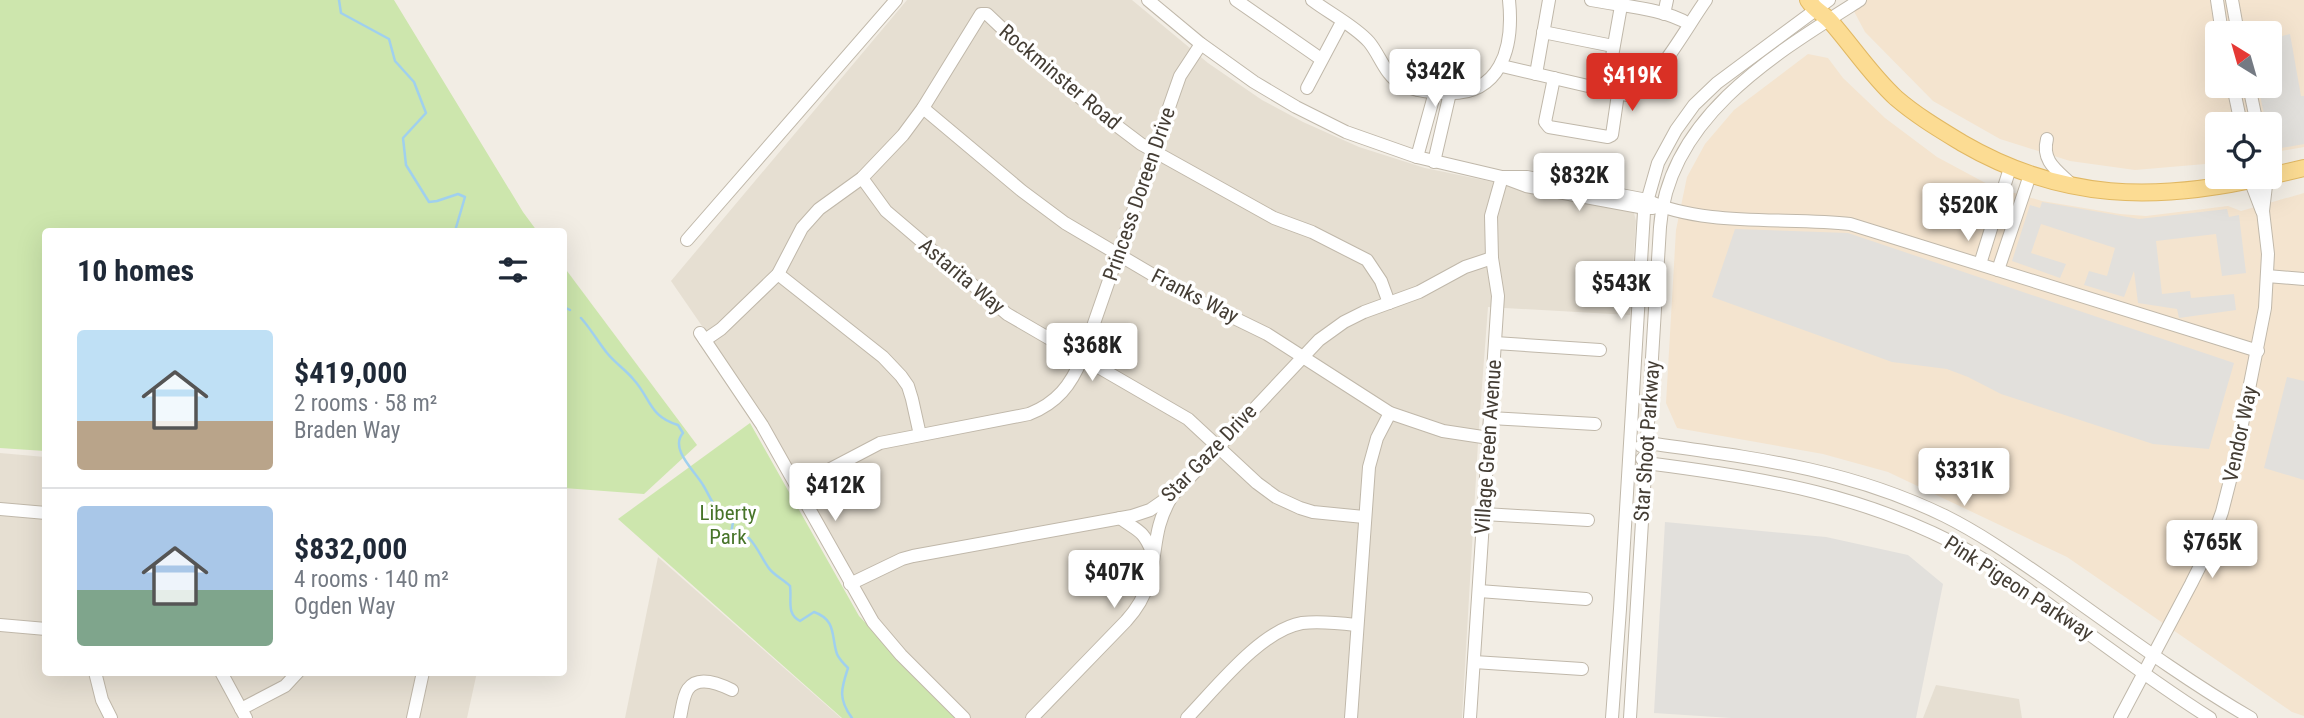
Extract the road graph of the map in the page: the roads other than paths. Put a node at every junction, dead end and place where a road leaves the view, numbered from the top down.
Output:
1 (896, 0) edge
2 (1148, 0) edge
3 (1236, 0) edge
4 (1312, 0) edge
5 (1509, 0) edge
6 (1549, 0) edge
7 (1591, 0) edge
8 (1667, 0) edge
9 (1706, 0) edge
10 (1860, 0) edge
11 (2217, 0) edge
12 (2232, 0) edge
13 (1820, 2) edge
14 (1621, 6) junction
15 (1664, 14) junction
16 (1830, 20) junction
17 (2220, 21) edge
18 (2236, 21) edge
19 (1342, 22) junction
20 (1689, 24) junction
21 (1543, 32) junction
22 (1201, 44) junction
23 (1613, 46) junction
24 (1321, 59) junction
25 (1502, 66) junction
26 (1536, 74) junction
27 (1554, 78) junction
28 (1307, 88) dead end
29 (1418, 90) junction
30 (1435, 92) junction
31 (1455, 92) junction
32 (1612, 92) junction
33 (923, 108) junction
34 (2048, 139) dead end
35 (1154, 151) junction
36 (1417, 157) junction
37 (1434, 162) junction
38 (2010, 168) junction
39 (2304, 168) edge
40 (2282, 172) edge
41 (2029, 175) junction
42 (862, 177) junction
43 (1502, 177) junction
44 (2073, 187) junction
45 (2206, 189) edge
46 (2261, 189) edge
47 (1646, 204) junction
48 (1662, 207) junction
49 (687, 240) dead end
50 (1118, 254) junction
51 (1492, 258) junction
52 (1980, 264) junction
53 (1998, 270) junction
54 (778, 274) junction
55 (2267, 276) junction
56 (2304, 279) edge
57 (1389, 303) junction
58 (1495, 344) junction
59 (1600, 350) dead end
60 (2258, 351) junction
61 (1301, 357) junction
62 (1082, 358) junction
63 (1390, 413) junction
64 (1490, 418) junction
65 (1595, 424) dead end
66 (920, 435) junction
67 (1489, 438) junction
68 (1647, 443) junction
69 (1218, 446) junction
70 (1629, 450) junction
71 (1646, 463) junction
72 (798, 486) junction
73 (1172, 495) junction
74 (0, 509) edge
75 (42, 513) edge
76 (1484, 514) junction
77 (1364, 517) junction
78 (1120, 518) junction
79 (1588, 520) dead end
80 (1153, 554) junction
81 (850, 584) junction
82 (1479, 591) junction
83 (1586, 599) dead end
84 (0, 625) edge
85 (1356, 625) junction
86 (42, 629) edge
87 (2154, 656) junction
88 (1474, 662) junction
89 (1582, 669) dead end
90 (2145, 673) junction
91 (96, 676) edge
92 (224, 676) edge
93 (294, 676) edge
94 (422, 676) edge
95 (732, 691) dead end
96 (244, 713) edge
97 (111, 718) edge
98 (413, 718) edge
99 (680, 718) edge
100 (964, 718) edge
101 (1032, 718) edge
102 (1187, 718) edge
103 (1351, 718) edge
104 (1470, 718) edge
105 (1612, 718) edge
106 (1630, 718) edge
107 (2120, 718) edge
108 (2210, 718) edge
109 (2251, 718) edge

1 - 49 street
2 - 22 street
3 - 24 street
4 - 19 street
5 - 25 street
6 - 21 street
7 - 14 street
8 - 15 street
9 - 20 street
10 - 16 street, Star Shoot Parkway
11 - 17 street
12 - 18 street
13 - 16 main road
13 - 47 street, Star Shoot Parkway
14 - 15 street
14 - 23 street
15 - 20 street
16 - 38 main road
16 - 48 street, Star Shoot Parkway
19 - 24 street
19 - 29 street
20 - 32 street
21 - 23 street
21 - 26 street
22 - 35 street, Princess Doreen Drive
22 - 36 street
23 - 32 street
24 - 28 street
25 - 26 street
25 - 31 street
26 - 27 street
27 - 32 street
27 - 32 street
29 - 30 street
29 - 31 street
30 - 31 street
30 - 36 street
31 - 37 street
33 - 35 street, Rockminster Road
33 - 42 street, Rockminster Road
33 - 50 street, Franks Way
34 - 44 street
35 - 50 street, Princess Doreen Drive
35 - 57 street, Rockminster Road
36 - 37 street
37 - 43 street
38 - 41 main road
38 - 52 street
39 - 40 main road
41 - 44 main road
41 - 53 street
42 - 54 street, Rockminster Road
42 - 62 street, Astarita Way
43 - 47 street
43 - 51 street, Village Green Avenue
44 - 45 main road
46 - 55 street, Vendor Way
47 - 48 street
47 - 70 street, Star Shoot Parkway
48 - 52 street
48 - 68 street, Star Shoot Parkway
50 - 61 street, Franks Way
50 - 62 street, Princess Doreen Drive
51 - 57 street, Star Gaze Drive
51 - 58 street, Village Green Avenue
52 - 53 street
53 - 60 street
54 - 66 street
54 - 72 street, Rockminster Road
55 - 56 street
55 - 60 street, Vendor Way
57 - 61 street, Star Gaze Drive
58 - 59 street
58 - 64 street, Village Green Avenue
60 - 87 street, Vendor Way
61 - 63 street, Franks Way
61 - 69 street, Star Gaze Drive
62 - 66 street, Princess Doreen Drive
62 - 69 street, Astarita Way
63 - 67 street, Franks Way
63 - 77 street
64 - 65 street
64 - 67 street, Village Green Avenue
66 - 72 street, Princess Doreen Drive
67 - 76 street, Village Green Avenue
68 - 70 street, Pink Pigeon Parkway
68 - 71 street, Star Shoot Parkway
68 - 87 street, Pink Pigeon Parkway
69 - 73 street, Star Gaze Drive
69 - 77 street, Astarita Way
70 - 71 street, Pink Pigeon Parkway
70 - 105 street, Star Shoot Parkway
71 - 90 street, Pink Pigeon Parkway
71 - 106 street, Star Shoot Parkway
72 - 81 street
73 - 78 street, Star Gaze Drive
73 - 80 street
74 - 75 street
76 - 79 street
76 - 82 street, Village Green Avenue
77 - 85 street
78 - 80 street
78 - 81 street, Star Gaze Drive
80 - 101 street
81 - 100 street
82 - 83 street
82 - 88 street, Village Green Avenue
84 - 86 street
85 - 102 street
85 - 103 street
87 - 90 street, Vendor Way
87 - 109 street, Pink Pigeon Parkway
88 - 89 street
88 - 104 street, Village Green Avenue
90 - 107 street, Vendor Way
90 - 108 street, Pink Pigeon Parkway
91 - 97 street
92 - 96 street
93 - 96 street
94 - 98 street
95 - 99 street

